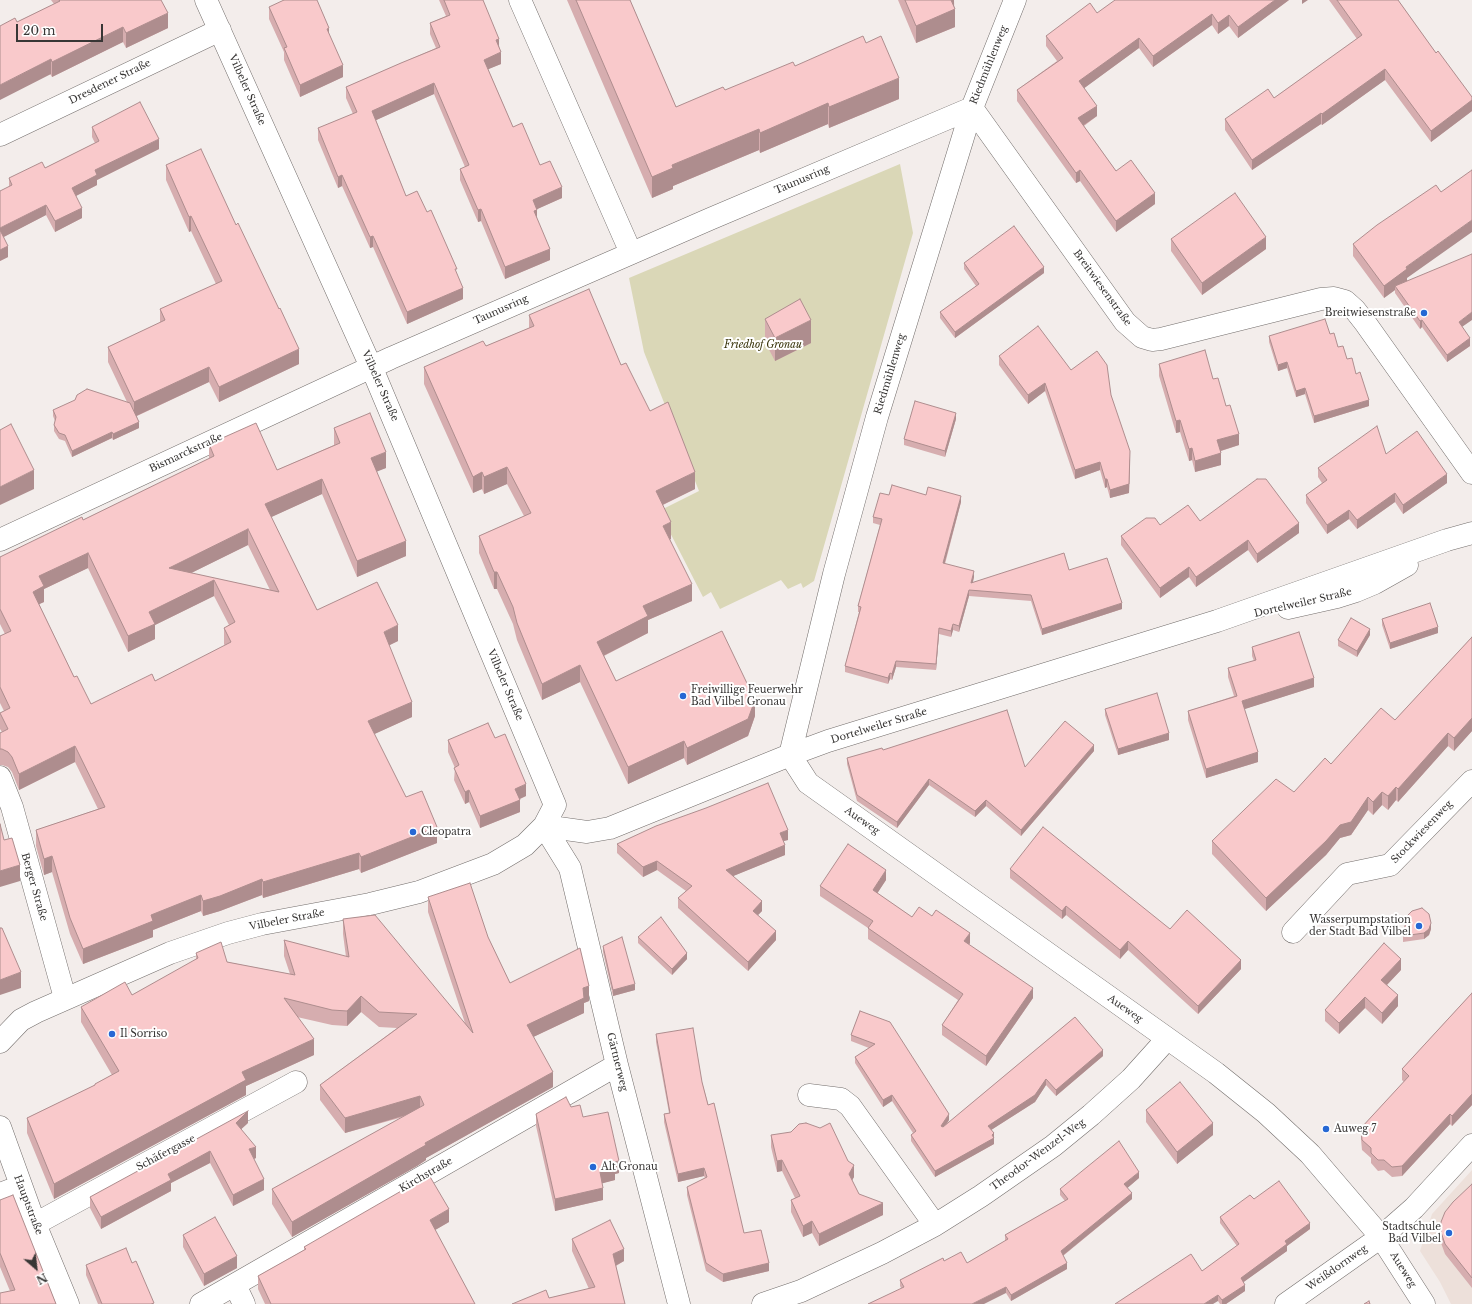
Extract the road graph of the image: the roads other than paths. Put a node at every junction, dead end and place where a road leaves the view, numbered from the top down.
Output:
1 (206, 0) edge
2 (520, 0) edge
3 (1015, 0) edge
4 (220, 30) junction
5 (972, 108) junction
6 (0, 135) edge
7 (631, 253) junction
8 (371, 367) junction
9 (1472, 473) edge
10 (1472, 533) edge
11 (0, 540) edge
12 (790, 755) junction
13 (0, 777) edge
14 (1472, 781) edge
15 (544, 826) junction
16 (1293, 932) dead end
17 (65, 998) junction
18 (1168, 1039) junction
19 (0, 1042) edge
20 (617, 1065) junction
21 (296, 1082) dead end
22 (809, 1095) dead end
23 (0, 1127) edge
24 (1472, 1145) edge
25 (21, 1186) junction
26 (0, 1194) edge
27 (35, 1224) junction
28 (935, 1225) junction
29 (1381, 1237) junction
30 (235, 1285) junction
31 (68, 1304) edge
32 (201, 1304) edge
33 (244, 1304) edge
34 (679, 1304) edge
35 (763, 1304) edge
36 (1286, 1304) edge
37 (1424, 1304) edge

1 - 4 street, Vilbeler Straße
2 - 7 street
3 - 5 street, Riedmühlenweg
4 - 6 street, Dresdener Straße
4 - 8 street, Vilbeler Straße
5 - 7 street, Taunusring
5 - 9 street, Breitwiesenstraße
5 - 12 street, Riedmühlenweg
7 - 8 street, Taunusring
8 - 11 street, Bismarckstraße
8 - 15 street, Vilbeler Straße
10 - 12 street, Dortelweiler Straße
12 - 15 street, Dortelweiler Straße
12 - 18 street, Aueweg
13 - 17 street, Berger Straße
14 - 16 street, Stockwiesenweg
15 - 17 street, Vilbeler Straße
15 - 20 street, Gärtnerweg
17 - 19 street, Vilbeler Straße
18 - 28 street, Theodor-Wenzel-Weg
18 - 29 street, Aueweg
20 - 30 street, Kirchstraße
20 - 34 street, Gärtnerweg
21 - 27 street, Schäfergasse
22 - 28 street
23 - 25 street, Hauptstraße
24 - 29 street, Weißdornweg
25 - 26 street
25 - 27 street, Hauptstraße
27 - 31 street, Hauptstraße
28 - 35 street, Theodor-Wenzel-Weg
29 - 36 street, Weißdornweg
29 - 37 street, Aueweg
30 - 32 street, Kirchstraße
30 - 33 street

